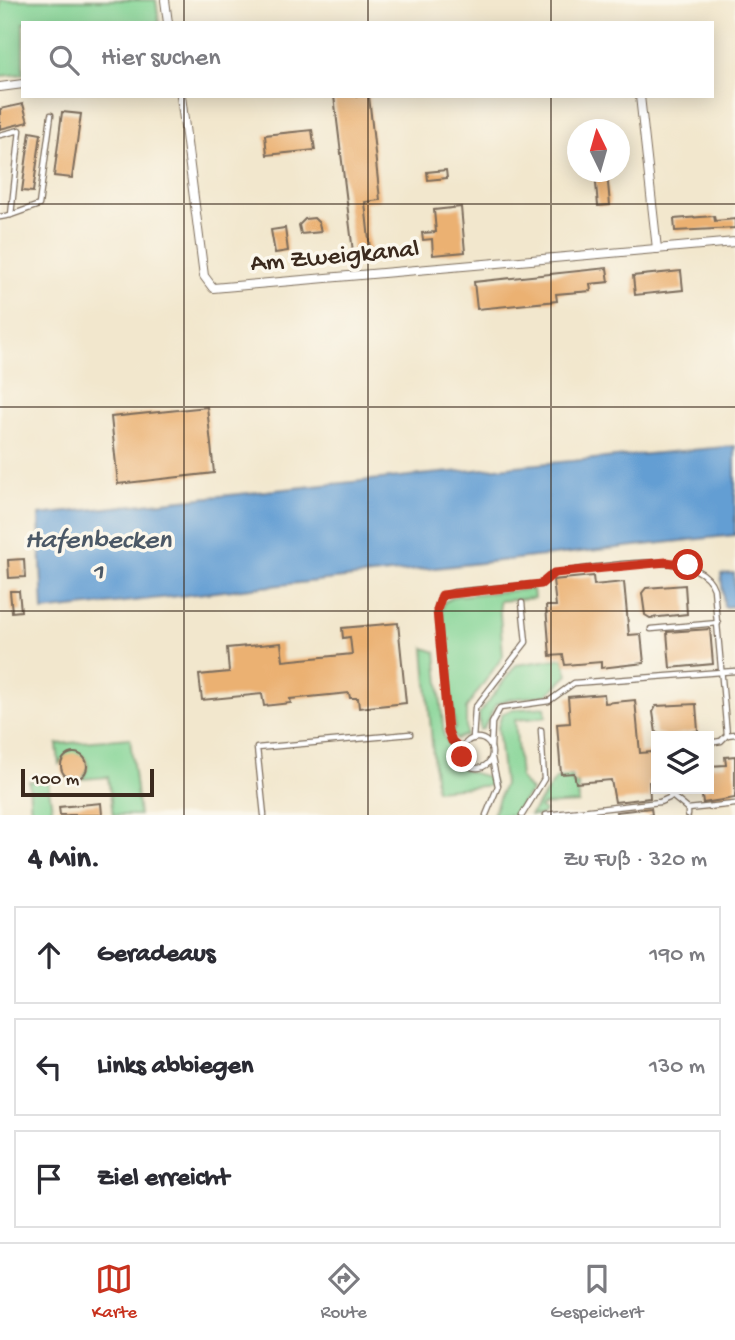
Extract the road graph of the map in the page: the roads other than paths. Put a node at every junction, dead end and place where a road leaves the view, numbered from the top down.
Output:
1 (165, 0) edge
2 (168, 21) edge
3 (21, 84) edge
4 (0, 87) edge
5 (181, 98) edge
6 (640, 98) edge
7 (51, 115) dead end
8 (0, 135) edge
9 (11, 215) junction
10 (0, 217) edge
11 (735, 242) edge
12 (657, 250) junction
13 (522, 603) dead end
14 (718, 623) junction
15 (651, 629) dead end
16 (735, 671) edge
17 (722, 672) junction
18 (541, 730) dead end
19 (410, 734) dead end
20 (727, 734) junction
21 (735, 734) edge
22 (474, 739) junction
23 (714, 742) edge
24 (491, 747) junction
25 (462, 750) junction
26 (492, 758) junction
27 (672, 796) joint
28 (735, 804) edge
29 (688, 812) edge
30 (264, 815) edge
31 (486, 815) edge
32 (522, 815) edge
33 (545, 815) edge

1 - 2 street
3 - 4 street
5 - 12 street, Am Zweigkanal
6 - 12 street
7 - 9 lane
8 - 9 lane
9 - 10 lane
11 - 12 street, Am Zweigkanal
13 - 22 lane
14 - 15 lane
14 - 17 lane
14 - 25 lane
16 - 17 lane
17 - 20 lane
17 - 24 lane
18 - 32 lane
19 - 30 lane
20 - 21 lane
20 - 23 lane
22 - 24 lane
22 - 25 lane
24 - 26 lane
25 - 26 lane
26 - 31 lane
27 - 29 lane
27 - 33 lane
28 - 29 lane

